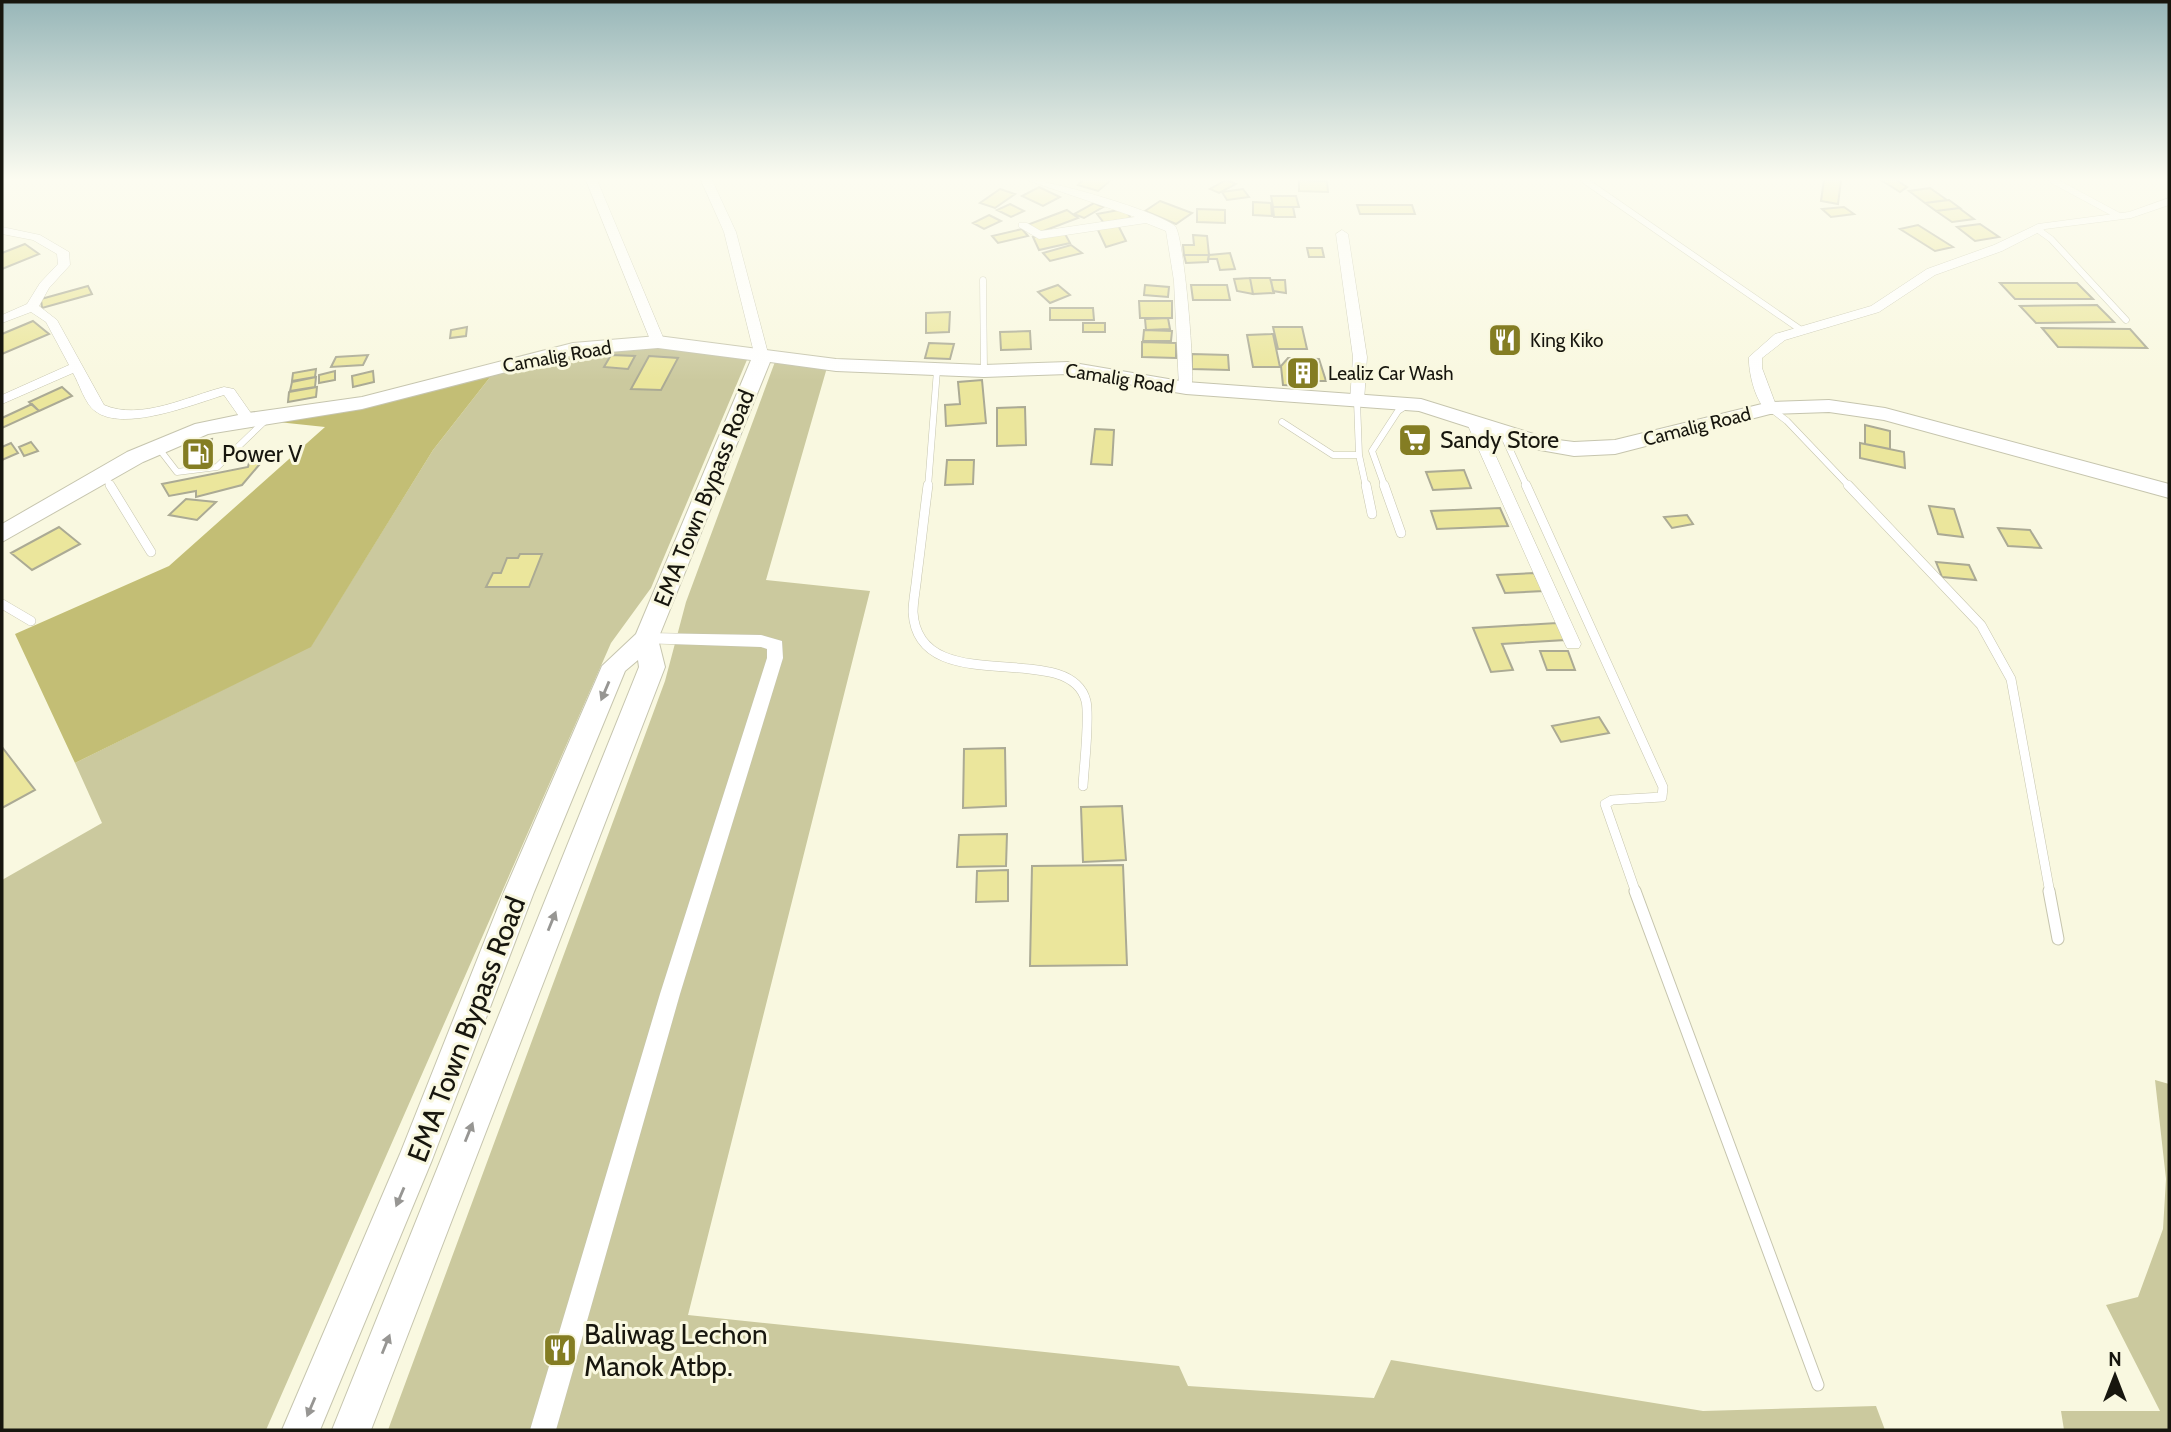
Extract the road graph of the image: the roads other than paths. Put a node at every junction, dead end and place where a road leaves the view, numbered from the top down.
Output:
1 (54, 247) edge
2 (619, 247) edge
3 (734, 247) edge
4 (1176, 247) edge
5 (1344, 247) edge
6 (1681, 247) edge
7 (2000, 247) edge
8 (2058, 247) edge
9 (984, 281) dead end
10 (32, 307) junction
11 (2, 319) edge
12 (2126, 320) dead end
13 (1801, 330) junction
14 (658, 342) junction
15 (762, 357) junction
16 (76, 366) junction
17 (937, 370) junction
18 (984, 371) junction
19 (1186, 388) junction
20 (2, 400) edge
21 (1357, 401) junction
22 (1409, 404) junction
23 (1770, 408) junction
24 (270, 416) junction
25 (248, 419) junction
26 (1473, 421) junction
27 (1282, 422) dead end
28 (1500, 430) junction
29 (156, 446) junction
30 (1359, 455) junction
31 (104, 475) junction
32 (2169, 491) edge
33 (1372, 514) dead end
34 (1401, 533) dead end
35 (2, 534) edge
36 (151, 552) dead end
37 (2, 604) edge
38 (31, 621) dead end
39 (646, 639) junction
40 (1573, 644) dead end
41 (1083, 786) dead end
42 (2057, 939) dead end
43 (1818, 1385) dead end
44 (302, 1430) edge
45 (352, 1430) edge
46 (543, 1430) edge

1 - 10 street
2 - 14 street
3 - 15 street
4 - 19 street
5 - 21 street
6 - 13 lane
7 - 13 street
8 - 12 lane
9 - 18 lane
10 - 11 street
10 - 16 street
13 - 23 street
14 - 15 main road, Camalig Road
14 - 24 main road, Camalig Road
15 - 17 main road, Camalig Road
15 - 39 main road, EMA Town Bypass Road
16 - 20 street
16 - 25 street
17 - 18 main road, Camalig Road
17 - 41 lane
18 - 19 main road, Camalig Road
19 - 21 main road, Camalig Road
21 - 22 main road, Camalig Road
21 - 30 lane
22 - 26 main road, Camalig Road
22 - 34 lane
23 - 28 main road, Camalig Road
23 - 32 main road, Camalig Road
23 - 42 lane
24 - 25 main road, Camalig Road
24 - 29 lane
25 - 29 main road, Camalig Road
26 - 28 main road, Camalig Road
26 - 40 street
27 - 30 lane
28 - 43 lane
29 - 31 main road, Camalig Road
30 - 33 lane
31 - 35 main road, Camalig Road
31 - 36 lane
37 - 38 lane
39 -> 44 main road, EMA Town Bypass Road
45 -> 39 main road, EMA Town Bypass Road
39 - 46 street

